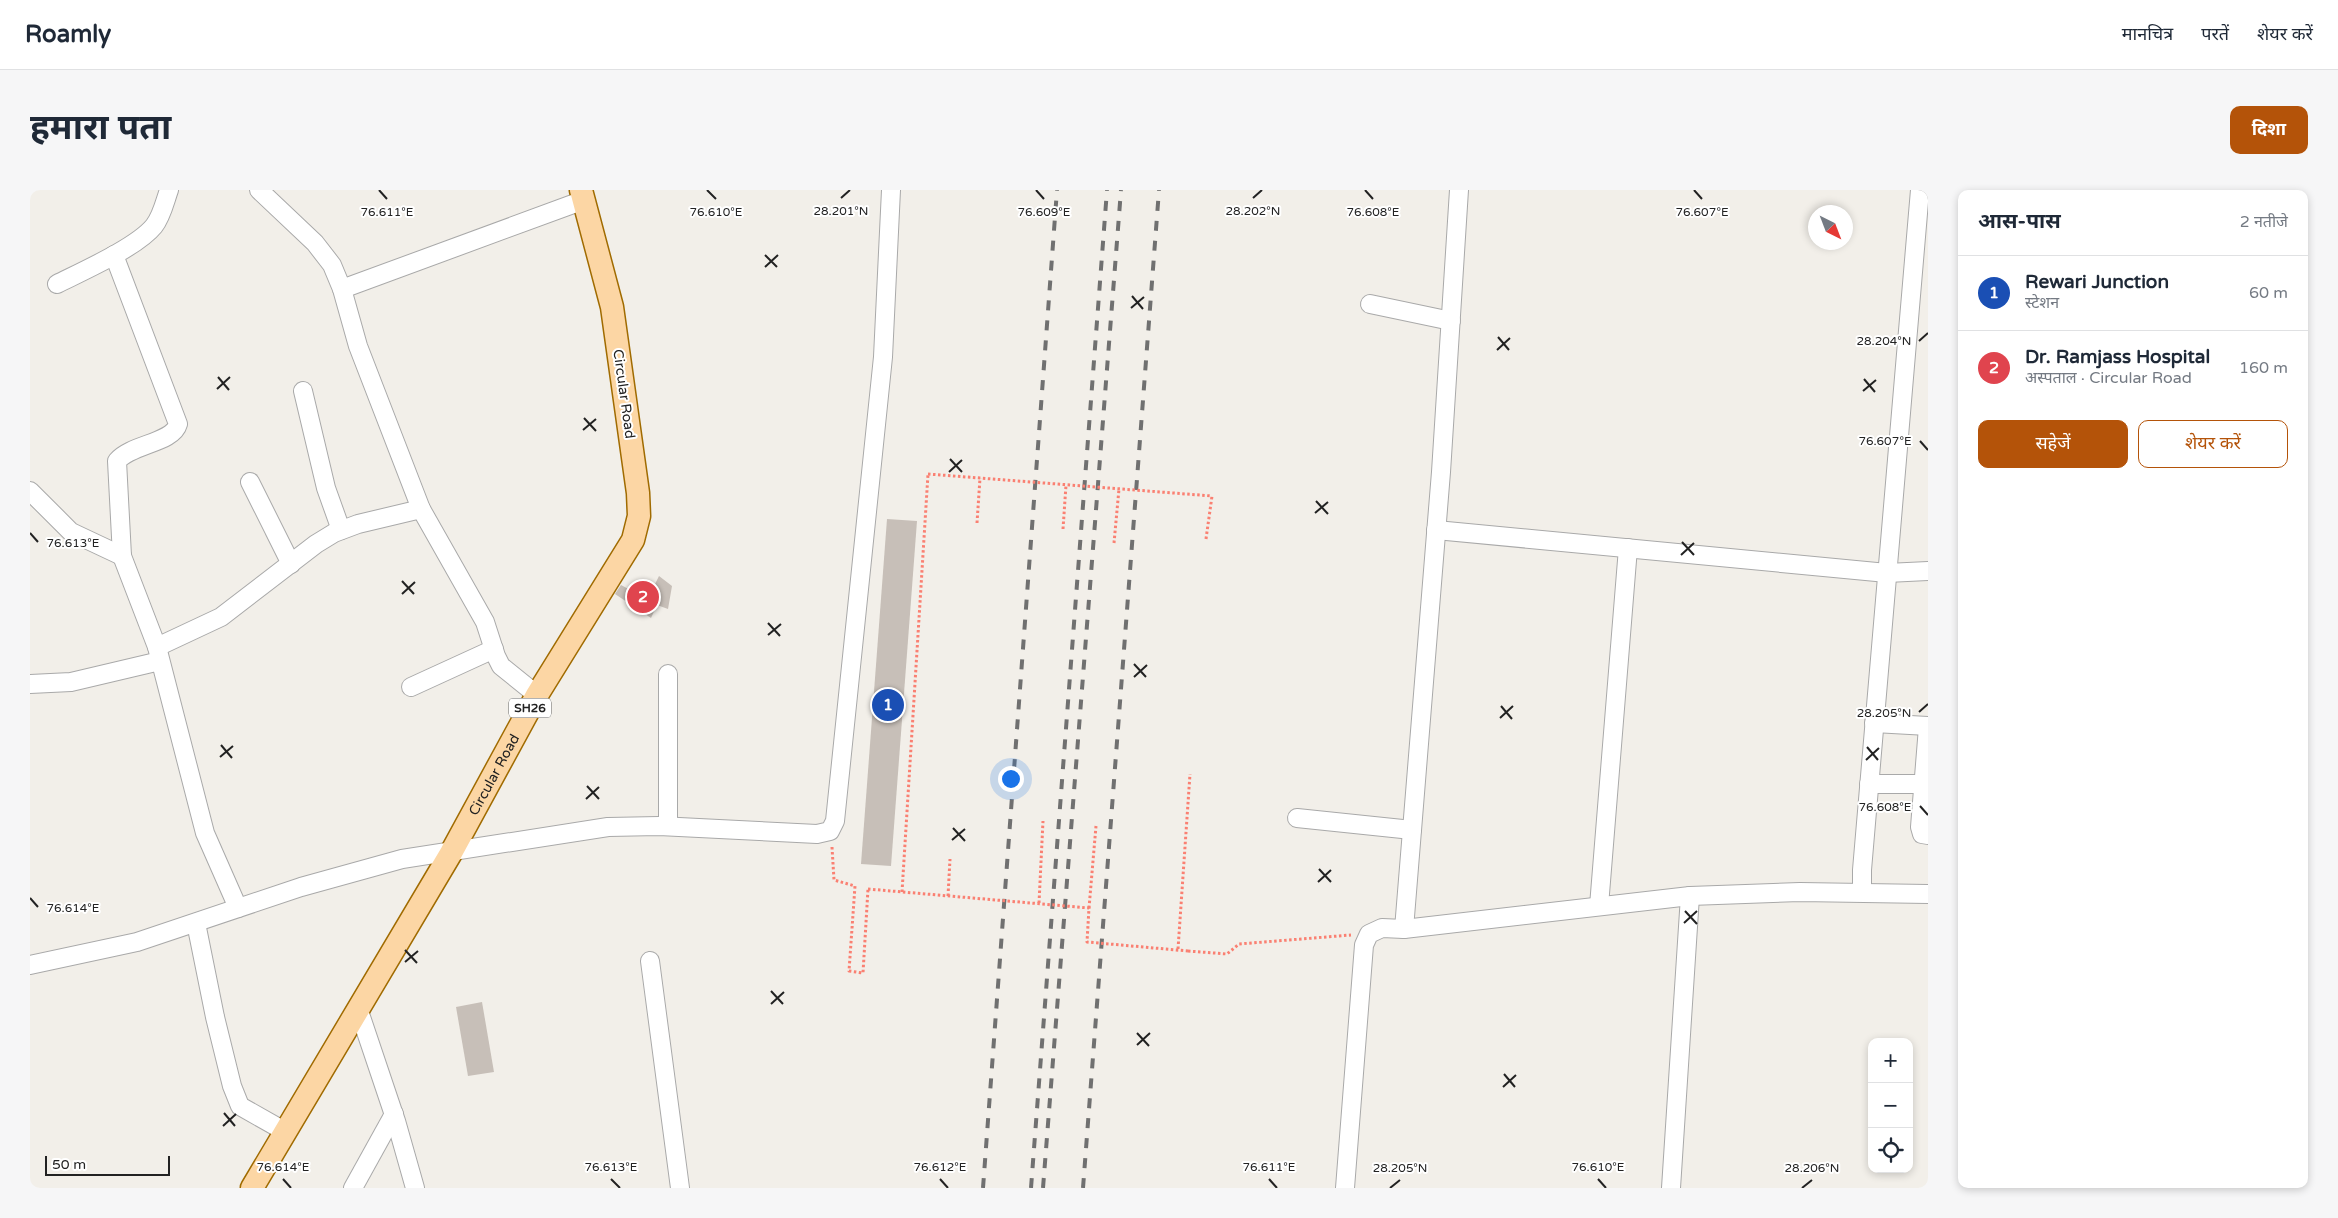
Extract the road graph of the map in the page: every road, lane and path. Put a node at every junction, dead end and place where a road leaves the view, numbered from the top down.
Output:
1 (170, 190) edge
2 (259, 190) edge
3 (890, 190) edge
4 (1459, 190) edge
5 (1920, 190) edge
6 (583, 195) edge
7 (114, 255) junction
8 (57, 284) dead end
9 (342, 290) junction
10 (1370, 304) dead end
11 (1451, 321) junction
12 (303, 391) dead end
13 (980, 478) junction
14 (250, 482) dead end
15 (1066, 485) junction
16 (1119, 489) junction
17 (30, 491) edge
18 (421, 509) junction
19 (977, 523) dead end
20 (1063, 529) dead end
21 (341, 530) junction
22 (1436, 530) junction
23 (1206, 539) dead end
24 (1114, 544) dead end
25 (1628, 548) junction
26 (122, 556) junction
27 (291, 564) junction
28 (1928, 571) edge
29 (1887, 573) junction
30 (494, 649) junction
31 (158, 654) junction
32 (668, 674) dead end
33 (30, 684) edge
34 (411, 688) dead end
35 (537, 695) junction
36 (1874, 724) junction
37 (1928, 727) edge
38 (1190, 774) dead end
39 (1870, 784) junction
40 (1925, 784) edge
41 (1297, 818) dead end
42 (1043, 821) dead end
43 (668, 826) junction
44 (1096, 826) dead end
45 (1412, 830) junction
46 (830, 831) junction
47 (1928, 835) edge
48 (451, 853) junction
49 (950, 859) dead end
50 (902, 892) junction
51 (1862, 892) junction
52 (1928, 894) edge
53 (948, 896) junction
54 (1690, 896) junction
55 (1039, 903) junction
56 (1599, 906) junction
57 (238, 908) junction
58 (1089, 908) junction
59 (196, 922) junction
60 (1404, 929) junction
61 (1369, 934) junction
62 (1178, 950) junction
63 (650, 961) dead end
64 (30, 965) edge
65 (359, 1011) junction
66 (394, 1114) junction
67 (286, 1132) junction
68 (252, 1188) edge
69 (353, 1188) edge
70 (416, 1188) edge
71 (680, 1188) edge
72 (1345, 1188) edge
73 (1670, 1188) edge

1 - 7 street
2 - 9 street
3 - 46 street
4 - 11 street
5 - 29 street
6 - 9 street
6 - 35 main road, Circular Road / SH26
7 - 8 street
7 - 26 street
9 - 18 street
10 - 11 street
11 - 22 street
12 - 21 street
13 - 15 path, bridge
13 - 19 path
13 - 50 path, bridge
14 - 27 street
15 - 16 path, bridge
15 - 20 path
16 - 23 path, bridge
16 - 24 path
17 - 26 street
18 - 21 street
18 - 30 street
21 - 27 street
22 - 25 street
22 - 45 street
25 - 29 street
25 - 56 street
26 - 31 street
27 - 31 street
28 - 29 street
29 - 36 street
30 - 34 street
30 - 35 street
31 - 33 street
31 - 57 street
32 - 43 street
35 - 48 main road, Circular Road / SH26
36 - 37 street
36 - 39 street
37 - 40 street
38 - 62 path
39 - 40 street
39 - 51 street
40 - 47 street
41 - 45 street
42 - 55 path
43 - 46 street
43 - 48 street
44 - 58 path
45 - 60 street
46 - 50 path, bridge
48 - 57 street
48 - 65 main road, Circular Road / SH26
49 - 53 path
50 - 53 path, bridge
51 - 52 street
51 - 54 street
53 - 55 path, bridge
54 - 56 street
54 - 73 street
55 - 58 path, bridge
56 - 60 street
57 - 59 street
58 - 62 path, bridge
59 - 64 street
59 - 67 street
60 - 61 street
61 - 62 path, bridge
61 - 72 street
63 - 71 street
65 - 66 street
65 - 67 main road, Circular Road / SH26
66 - 69 street
66 - 70 street
67 - 68 main road, Circular Road / SH26

